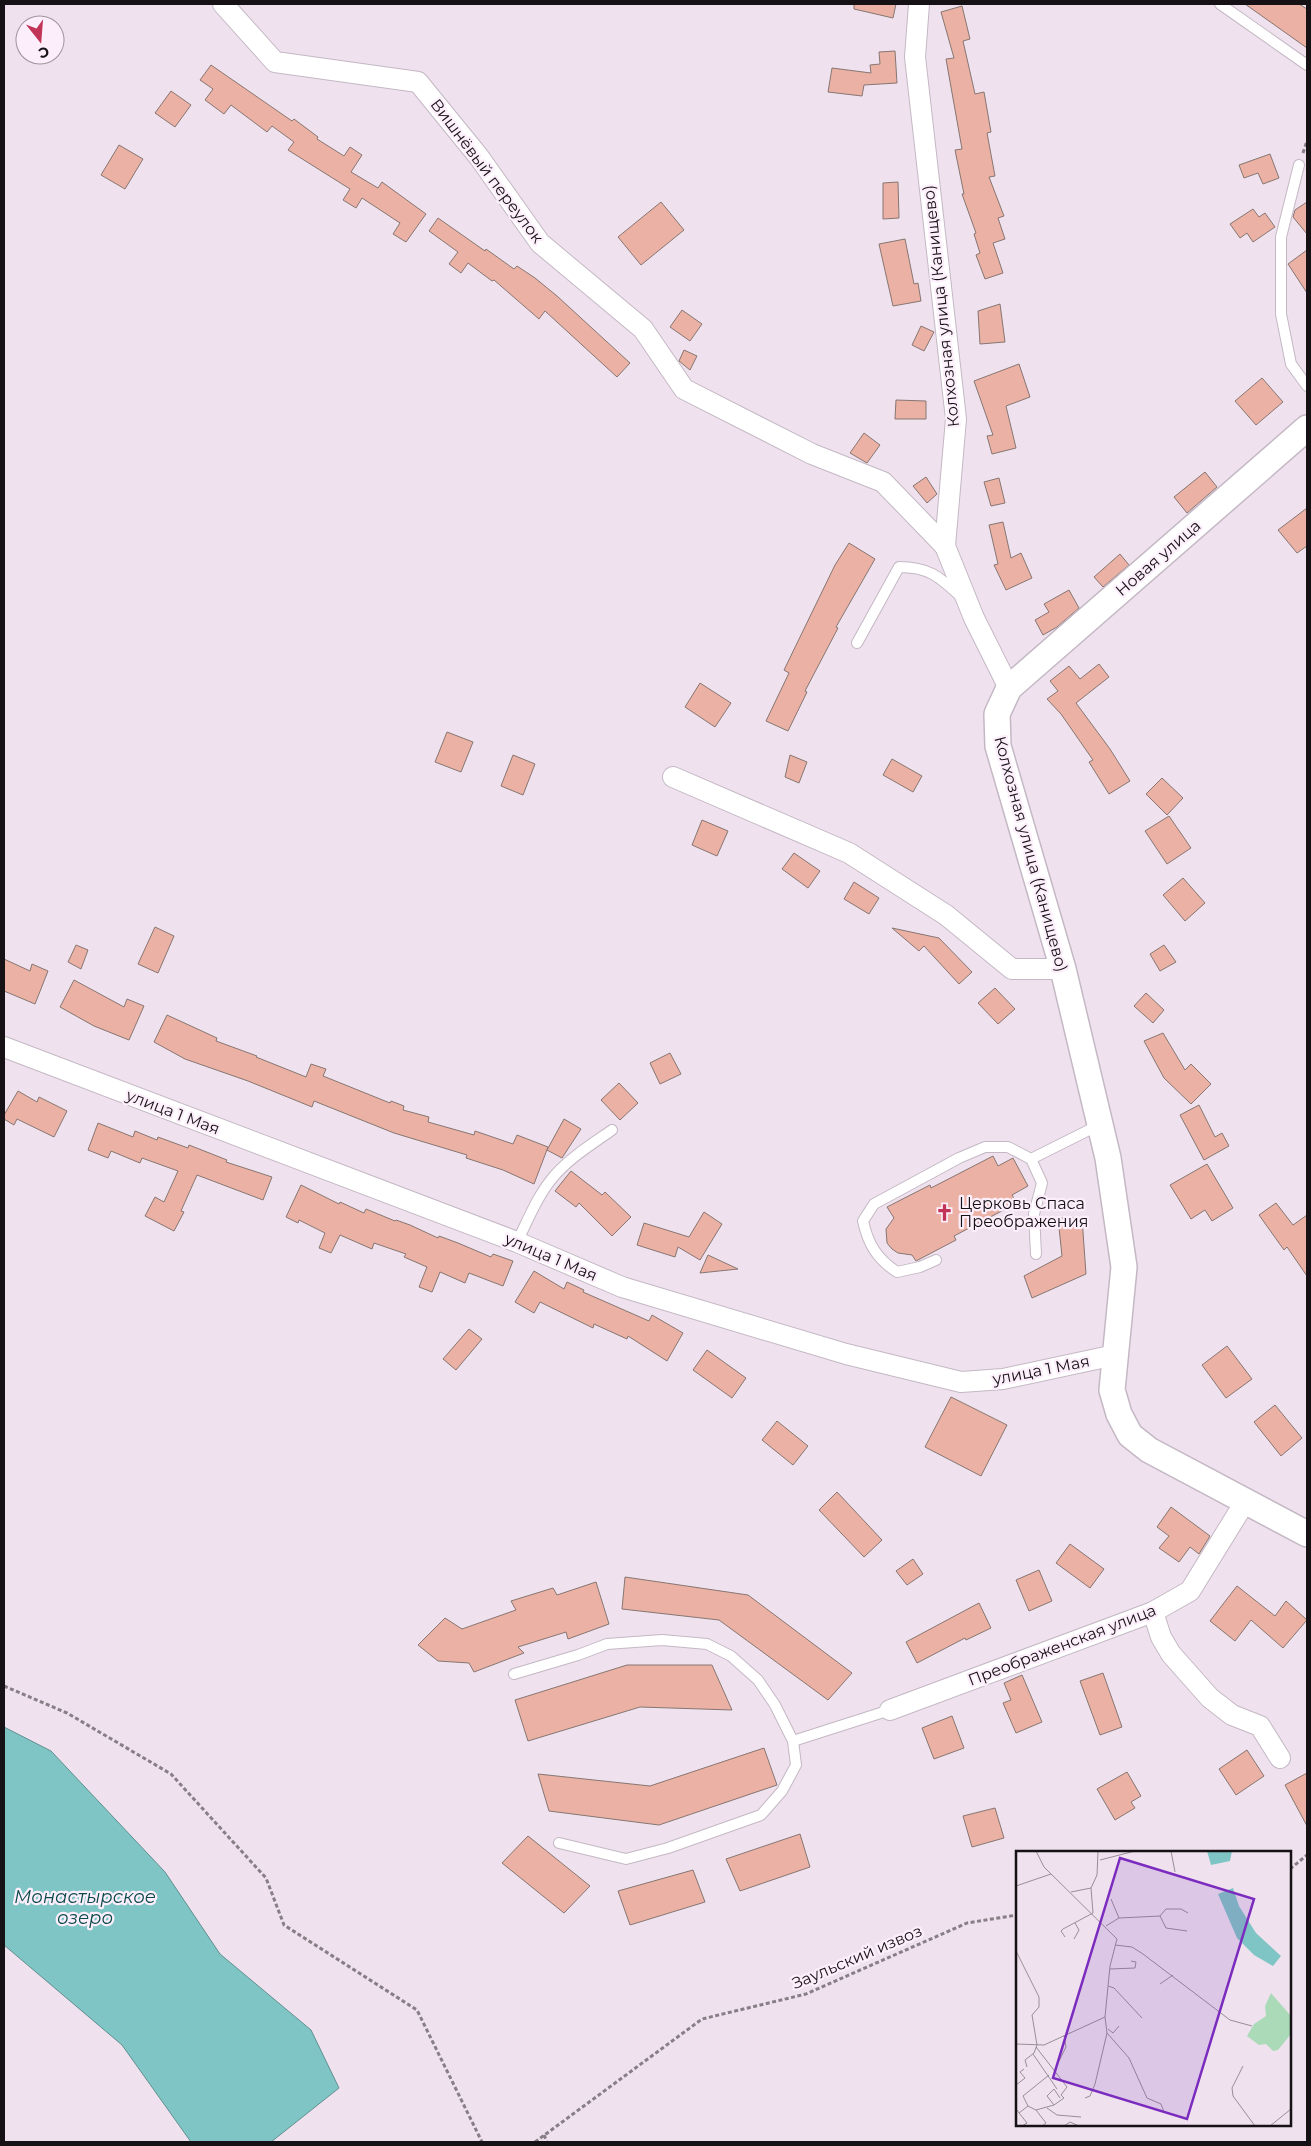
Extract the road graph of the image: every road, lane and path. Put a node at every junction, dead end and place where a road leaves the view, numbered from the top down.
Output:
1 (223, 4) edge
2 (920, 4) edge
3 (1220, 4) edge
4 (1307, 65) edge
5 (1299, 165) dead end
6 (1307, 386) edge
7 (1307, 428) edge
8 (945, 546) junction
9 (968, 603) junction
10 (857, 643) dead end
11 (1009, 688) junction
12 (672, 777) dead end
13 (1063, 968) junction
14 (4, 1047) edge
15 (1100, 1124) junction
16 (612, 1130) dead end
17 (1031, 1159) junction
18 (517, 1242) junction
19 (1036, 1254) dead end
20 (936, 1260) dead end
21 (1115, 1355) junction
22 (1246, 1502) junction
23 (1307, 1534) edge
24 (1154, 1612) junction
25 (514, 1674) dead end
26 (4, 1686) edge
27 (890, 1710) joint
28 (793, 1741) junction
29 (1280, 1758) dead end
30 (559, 1843) dead end
31 (1307, 1855) edge
32 (1291, 1868) edge
33 (1016, 1915) edge
34 (544, 2135) junction
35 (482, 2142) edge
36 (535, 2142) edge
37 (547, 2142) edge

1 - 8 street, Вишнёвый переулок
2 - 8 street, Колхозная улица (Канищево)
3 - 4 lane
5 - 6 lane
7 - 11 street, Новая улица
8 - 9 street, Колхозная улица (Канищево)
9 - 10 lane
9 - 11 street, Колхозная улица (Канищево)
11 - 13 street, Колхозная улица (Канищево)
12 - 13 street
13 - 15 street, Колхозная улица (Канищево)
14 - 18 street, улица 1 Мая
15 - 17 lane
15 - 21 street, Колхозная улица (Канищево)
16 - 18 lane
17 - 19 lane
17 - 20 lane
18 - 21 street, улица 1 Мая
21 - 22 street
22 - 23 street
22 - 24 street, Преображенская улица
24 - 27 street, Преображенская улица
24 - 29 street
25 - 28 lane
26 - 35 path
27 - 28 lane
28 - 30 lane
31 - 32 path
33 - 34 path, Заульский извоз
34 - 36 path, Заульский извоз
34 - 37 path

